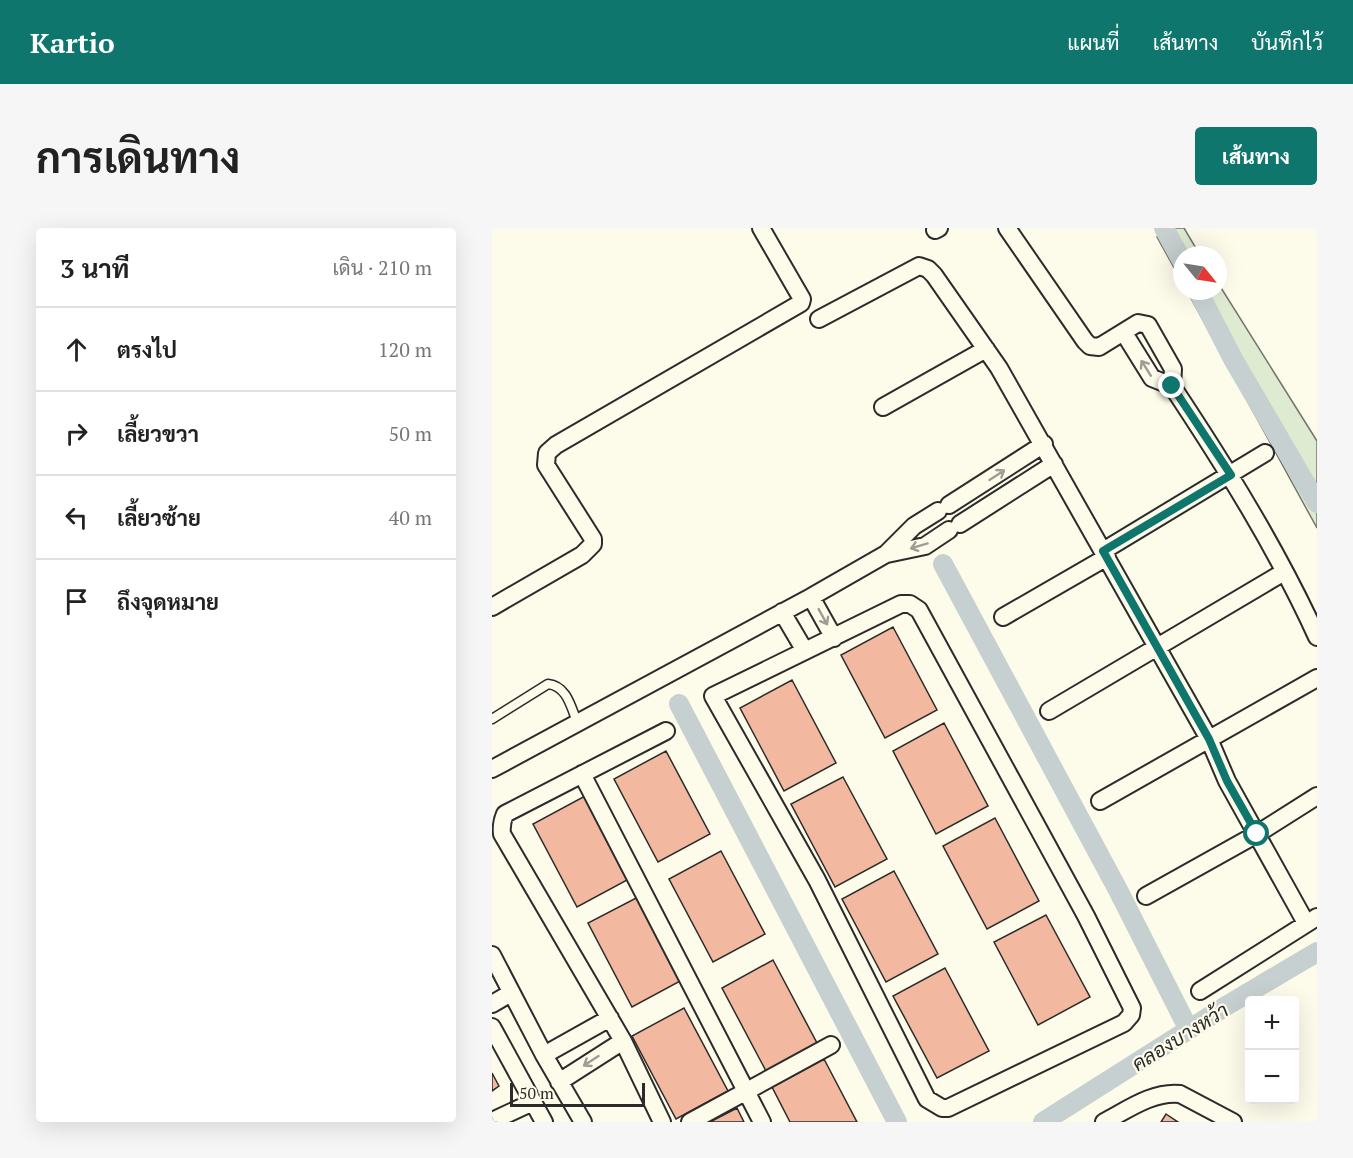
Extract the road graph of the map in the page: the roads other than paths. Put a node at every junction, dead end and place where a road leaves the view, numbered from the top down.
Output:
1 (761, 228) edge
2 (1007, 228) edge
3 (819, 319) dead end
4 (1124, 333) junction
5 (986, 349) junction
6 (1172, 386) junction
7 (883, 407) dead end
8 (1044, 444) junction
9 (1265, 453) dead end
10 (1054, 464) junction
11 (1231, 475) junction
12 (886, 554) junction
13 (1105, 554) junction
14 (1284, 572) junction
15 (811, 597) junction
16 (492, 607) edge
17 (782, 612) junction
18 (1004, 617) dead end
19 (1317, 637) edge
20 (834, 638) junction
21 (1157, 647) junction
22 (805, 651) junction
23 (1317, 678) edge
24 (1048, 711) dead end
25 (492, 719) edge
26 (577, 722) junction
27 (666, 731) dead end
28 (1209, 739) junction
29 (492, 769) edge
30 (582, 774) junction
31 (1317, 796) edge
32 (1100, 801) dead end
33 (1257, 834) junction
34 (1146, 896) dead end
35 (1311, 920) edge
36 (492, 955) edge
37 (1200, 991) dead end
38 (511, 993) junction
39 (492, 1004) edge
40 (610, 1018) junction
41 (492, 1027) edge
42 (623, 1041) junction
43 (831, 1045) dead end
44 (544, 1054) junction
45 (560, 1082) junction
46 (747, 1092) junction
47 (533, 1102) junction
48 (1143, 1102) junction
49 (492, 1121) edge
50 (544, 1122) edge
51 (583, 1122) edge
52 (662, 1122) edge
53 (690, 1122) edge
54 (762, 1122) edge
55 (1104, 1122) edge
56 (1133, 1122) edge
57 (1233, 1122) edge

1 - 16 street
2 - 4 street
3 - 5 street
6 -> 4 street
4 - 6 street
5 - 7 street
5 - 8 street
6 - 11 street
8 - 10 street
12 -> 8 street
9 - 11 street
10 -> 12 street
10 - 13 street
11 - 13 street
11 - 14 street
12 - 15 street
13 - 18 street
13 - 21 street
14 - 19 street
14 - 21 street
15 - 17 street
15 -> 20 street
17 - 22 street
17 - 26 street
20 - 22 street
20 - 22 street
21 - 24 street
21 - 28 street
23 - 28 street
25 - 26 lane
26 - 29 street
27 - 30 street
28 - 32 street
28 - 33 street
30 - 40 street
30 - 46 street
31 - 33 street
33 - 34 street
33 - 35 street
35 - 37 street
36 - 38 street
38 - 39 street
38 - 44 street
40 - 42 street
40 - 44 street
41 - 47 street
42 -> 45 street
42 - 52 street
43 - 46 street
44 - 45 street
45 - 51 street
46 - 53 street
46 - 54 street
47 - 49 street
47 - 50 street
48 - 55 street
48 - 56 street
48 - 57 street

